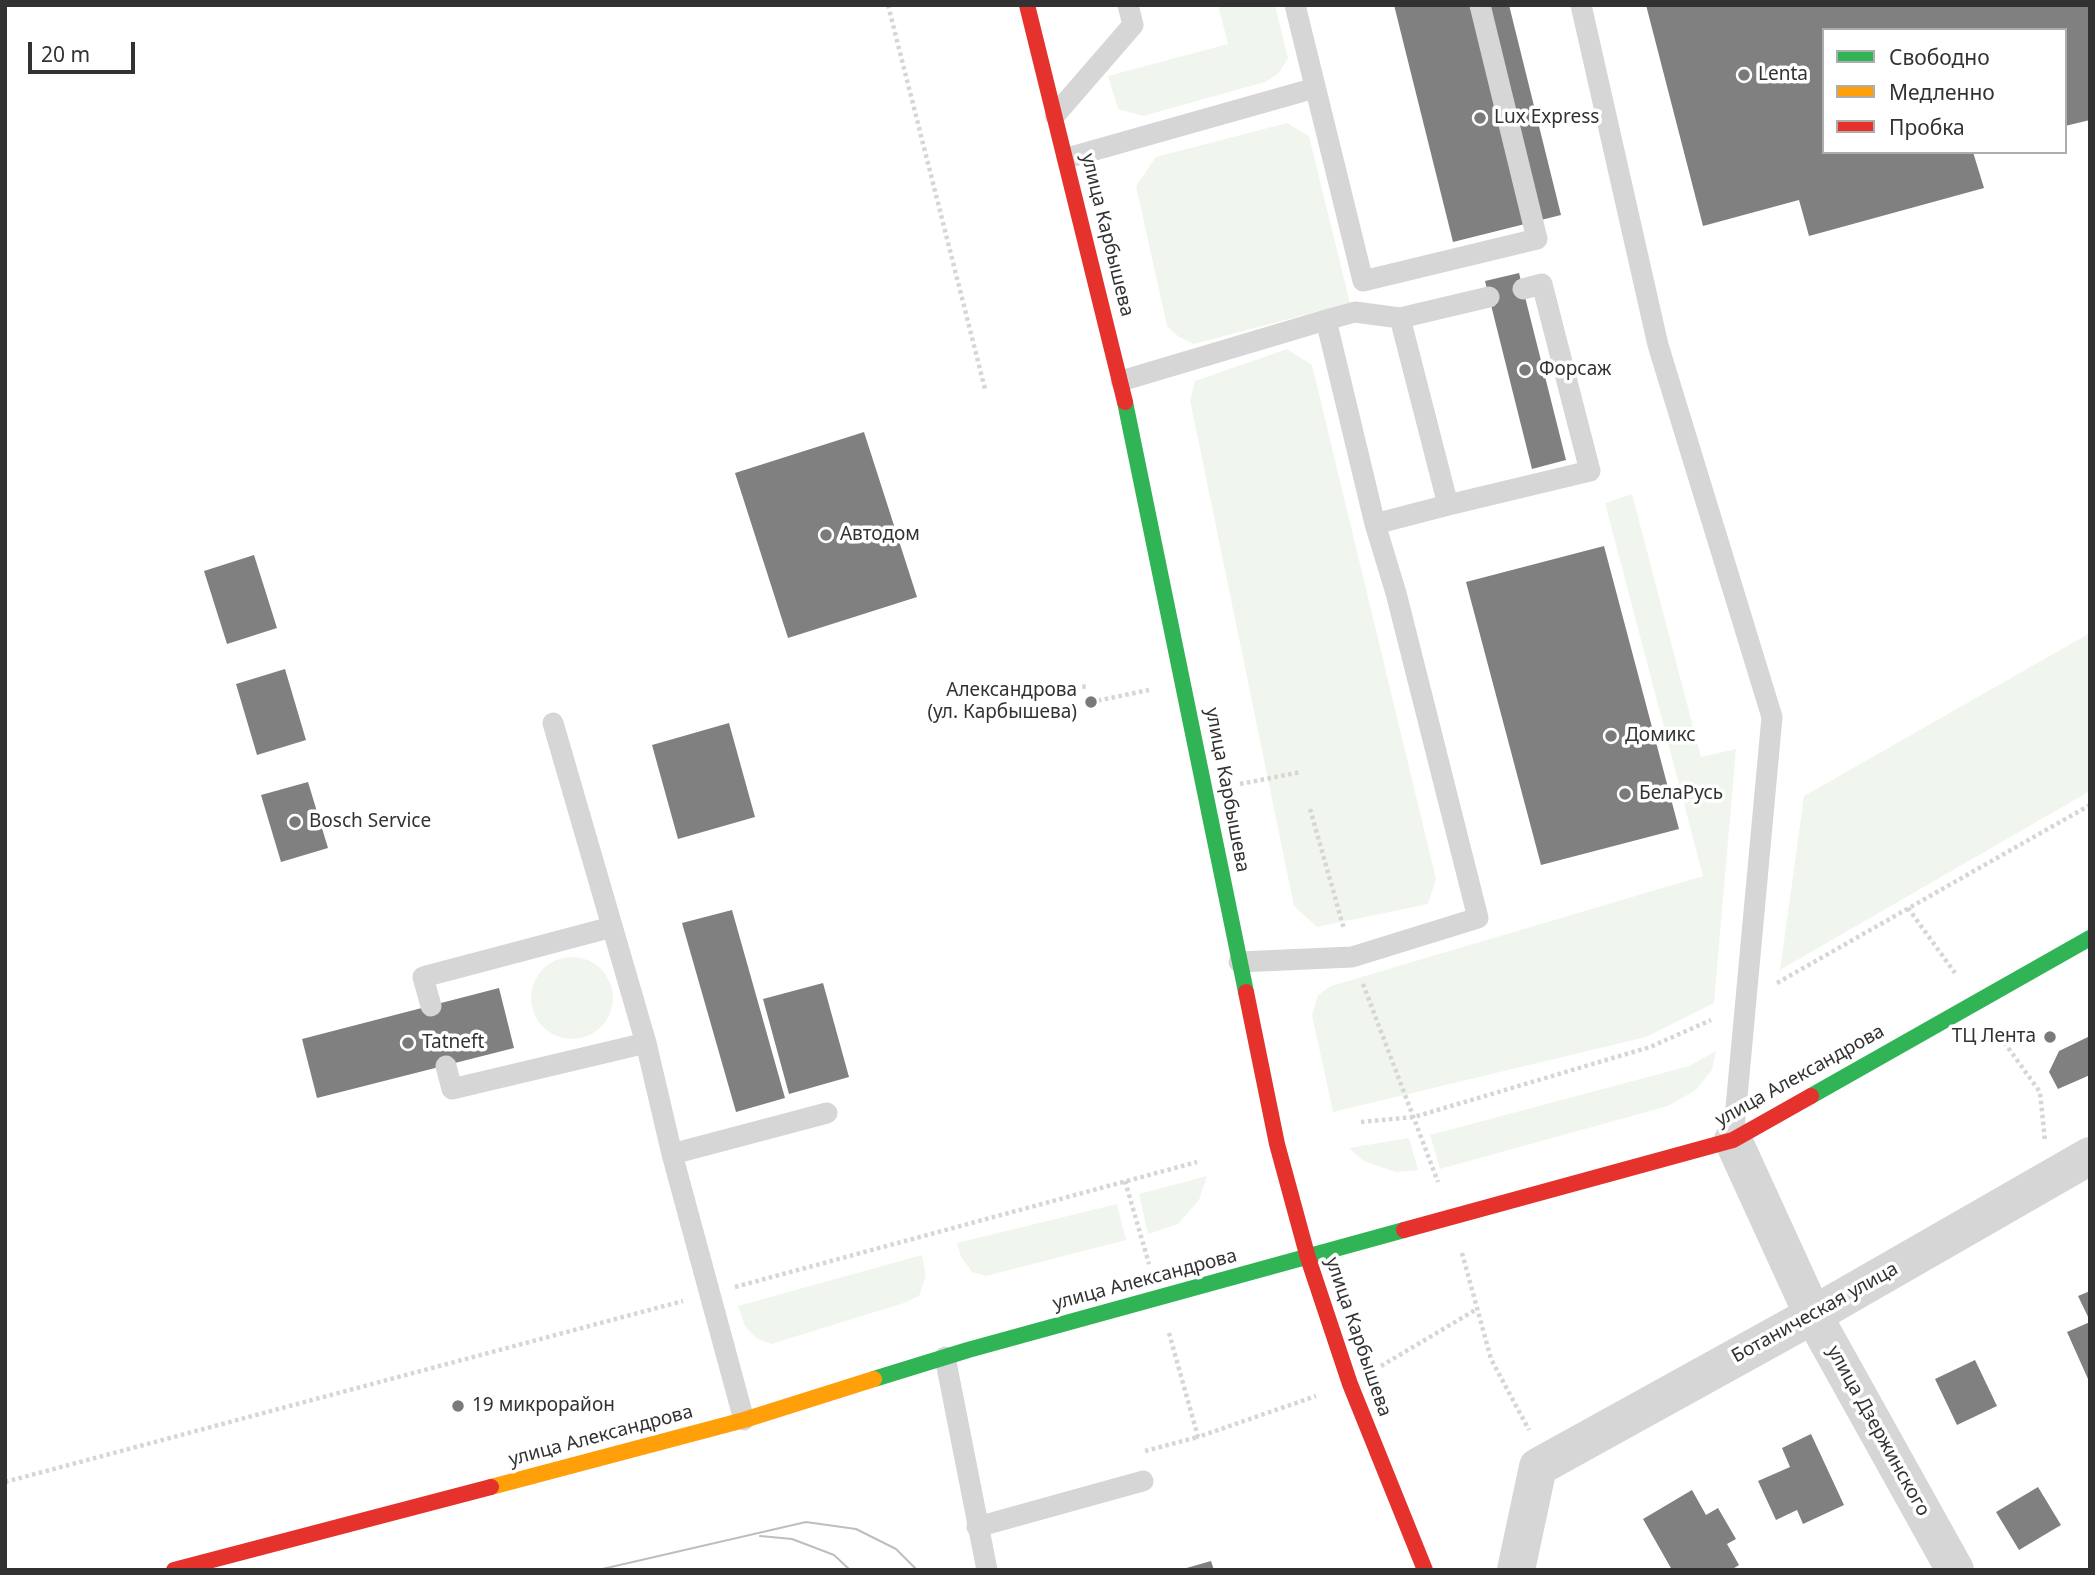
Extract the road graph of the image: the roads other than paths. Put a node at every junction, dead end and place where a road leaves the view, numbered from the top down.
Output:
1 (1027, 5) edge
2 (1128, 5) edge
3 (1295, 5) edge
4 (1480, 5) edge
5 (1581, 5) edge
6 (1315, 88) junction
7 (1055, 115) junction
8 (1067, 158) junction
9 (1523, 289) dead end
10 (1489, 297) dead end
11 (1400, 318) junction
12 (1326, 320) junction
13 (1121, 381) junction
14 (1448, 505) junction
15 (1375, 524) junction
16 (553, 723) dead end
17 (612, 927) junction
18 (2090, 938) edge
19 (1239, 962) junction
20 (431, 1006) dead end
21 (646, 1043) junction
22 (446, 1066) dead end
23 (827, 1113) dead end
24 (1733, 1140) junction
25 (672, 1154) junction
26 (2090, 1156) edge
27 (1308, 1258) junction
28 (1814, 1315) junction
29 (945, 1357) junction
30 (744, 1420) junction
31 (1143, 1481) dead end
32 (977, 1527) junction
33 (174, 1570) edge
34 (987, 1570) edge
35 (1425, 1570) edge
36 (1516, 1570) edge
37 (1955, 1570) edge

1 - 7 main road, улица Карбышева
2 - 7 lane
3 - 6 lane
4 - 6 lane
5 - 24 lane
6 - 8 lane
7 - 8 main road, улица Карбышева
8 - 13 main road, улица Карбышева
9 - 14 lane
10 - 11 lane
11 - 12 lane
11 - 14 lane
12 - 13 lane
12 - 15 lane
13 - 19 main road, улица Карбышева
14 - 15 lane
15 - 19 lane
16 - 17 lane
17 - 20 lane
17 - 21 lane
18 - 24 main road, улица Александрова
19 - 27 main road, улица Карбышева
21 - 22 lane
21 - 25 lane
23 - 25 lane
24 - 27 main road, улица Александрова
24 - 28 street, улица Дзержинского
25 - 30 lane
26 - 28 street, Ботаническая улица
27 - 29 main road, улица Александрова
27 - 35 main road, улица Карбышева
28 - 36 street, Ботаническая улица
28 - 37 street, улица Дзержинского
29 - 30 main road, улица Александрова
29 - 32 lane
30 - 33 main road, улица Александрова
31 - 32 lane
32 - 34 lane

